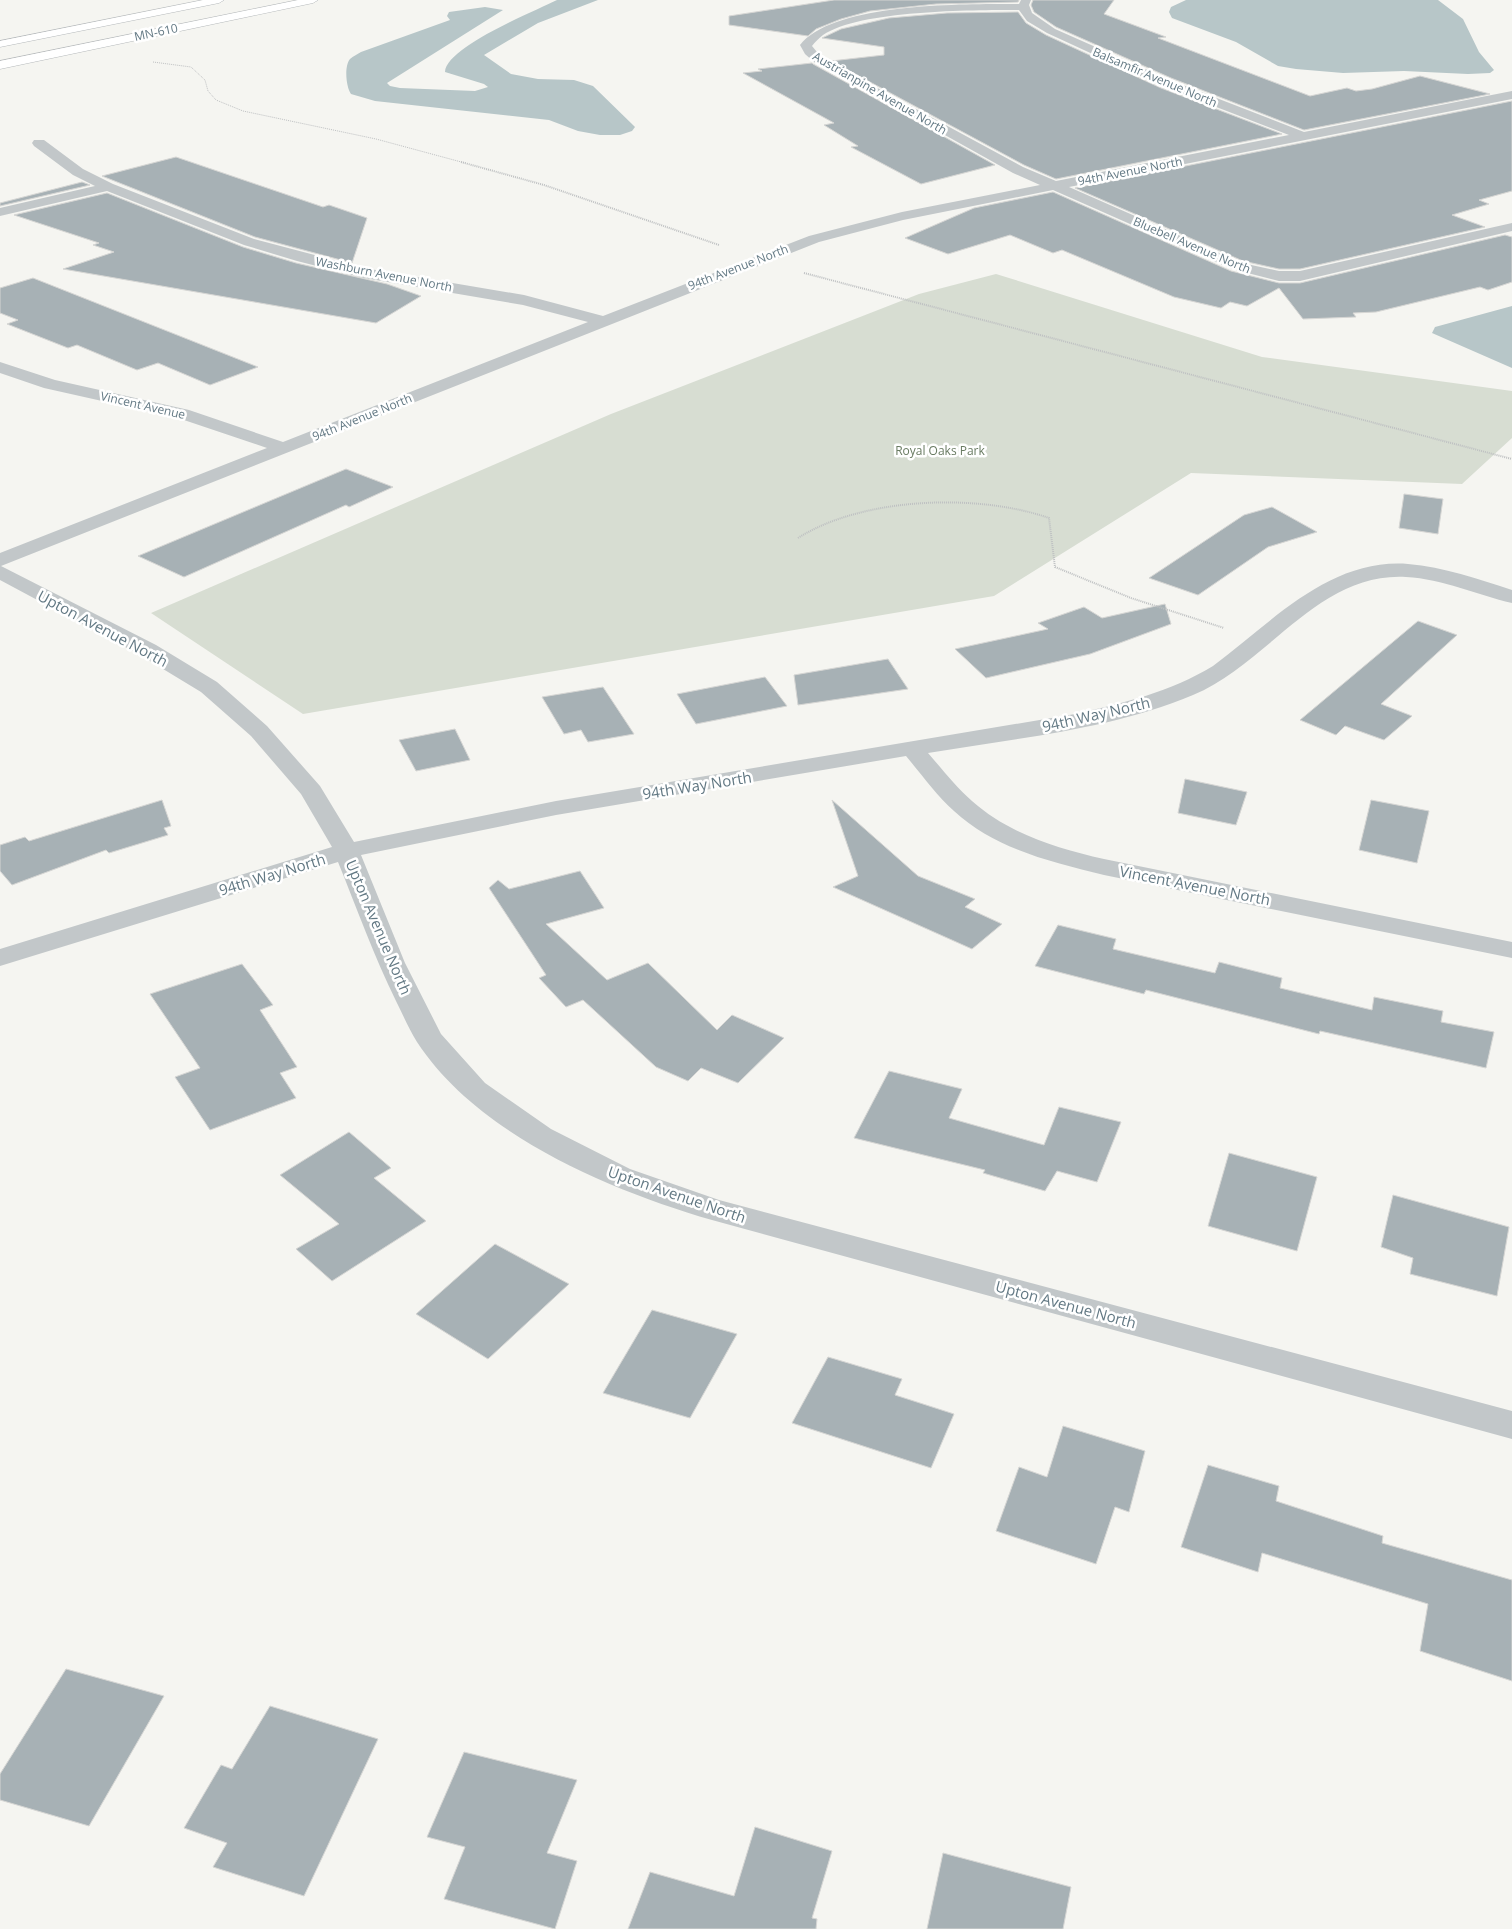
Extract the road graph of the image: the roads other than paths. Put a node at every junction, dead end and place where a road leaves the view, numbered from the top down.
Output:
1 (219, 0) edge
2 (313, 0) edge
3 (1025, 4) edge
4 (0, 44) edge
5 (0, 65) edge
6 (1512, 95) edge
7 (1302, 136) junction
8 (39, 143) dead end
9 (108, 186) junction
10 (1053, 186) junction
11 (0, 212) edge
12 (1512, 228) edge
13 (602, 321) junction
14 (0, 366) edge
15 (284, 448) junction
16 (0, 560) edge
17 (0, 572) edge
18 (1512, 597) edge
19 (912, 749) junction
20 (347, 851) junction
21 (1512, 950) edge
22 (0, 958) edge
23 (1512, 1425) edge

1 - 4 highway, MN-610
2 - 5 highway, MN-610
3 - 7 street, Balsamfir Avenue North
3 - 10 street, Austrianpine Avenue North
6 - 7 street, 94th Avenue North
7 - 10 street, 94th Avenue North
8 - 9 street, Washburn Avenue North
9 - 11 street
9 - 13 street, Washburn Avenue North
10 - 12 street, Bluebell Avenue North
10 - 13 street, 94th Avenue North
13 - 15 street, 94th Avenue North
14 - 15 street, Vincent Avenue
15 - 16 street, 94th Avenue North
17 - 20 street, Upton Avenue North
18 - 19 street, 94th Way North
19 - 20 street, 94th Way North
19 - 21 street, Vincent Avenue North
20 - 22 street, 94th Way North
20 - 23 street, Upton Avenue North

